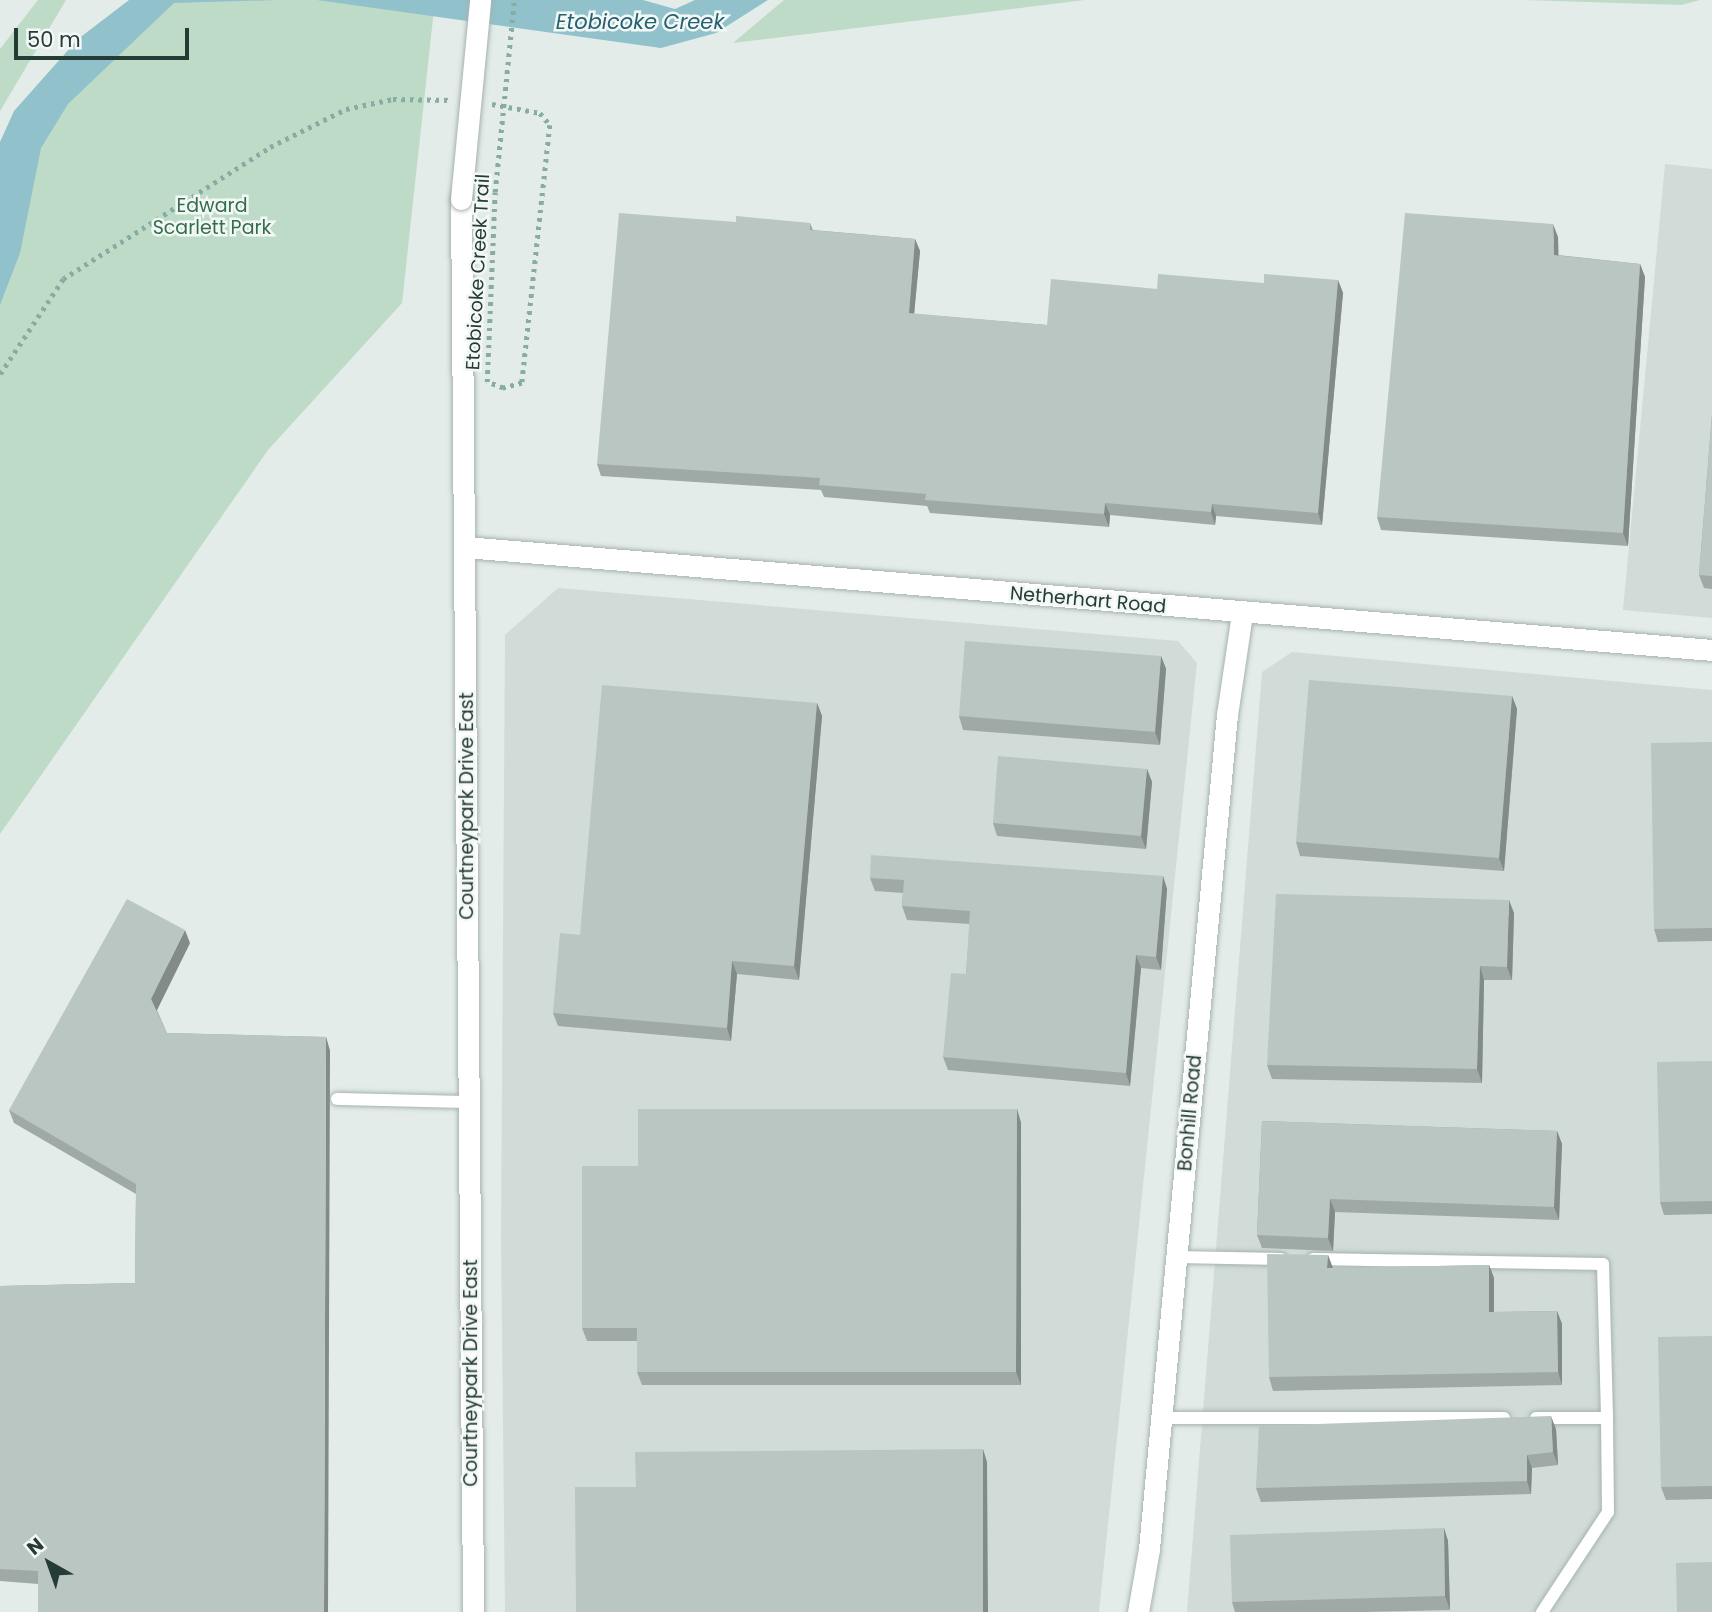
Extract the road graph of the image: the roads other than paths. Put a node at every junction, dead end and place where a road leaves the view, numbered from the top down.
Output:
1 (480, 0) edge
2 (465, 547) junction
3 (1242, 613) junction
4 (1712, 650) edge
5 (337, 1099) dead end
6 (469, 1102) junction
7 (1176, 1257) junction
8 (1161, 1418) junction
9 (1606, 1418) junction
10 (473, 1612) edge
11 (1138, 1612) edge
12 (1542, 1612) edge

1 - 2 street, Courtneypark Drive East, bridge
2 - 3 street, Netherhart Road
2 - 6 street, Courtneypark Drive East
3 - 4 street, Netherhart Road
3 - 7 street, Bonhill Road
5 - 6 lane
6 - 10 street, Courtneypark Drive East
7 - 8 street, Bonhill Road
7 - 9 lane
8 - 9 lane
8 - 11 street, Bonhill Road
9 - 12 lane

